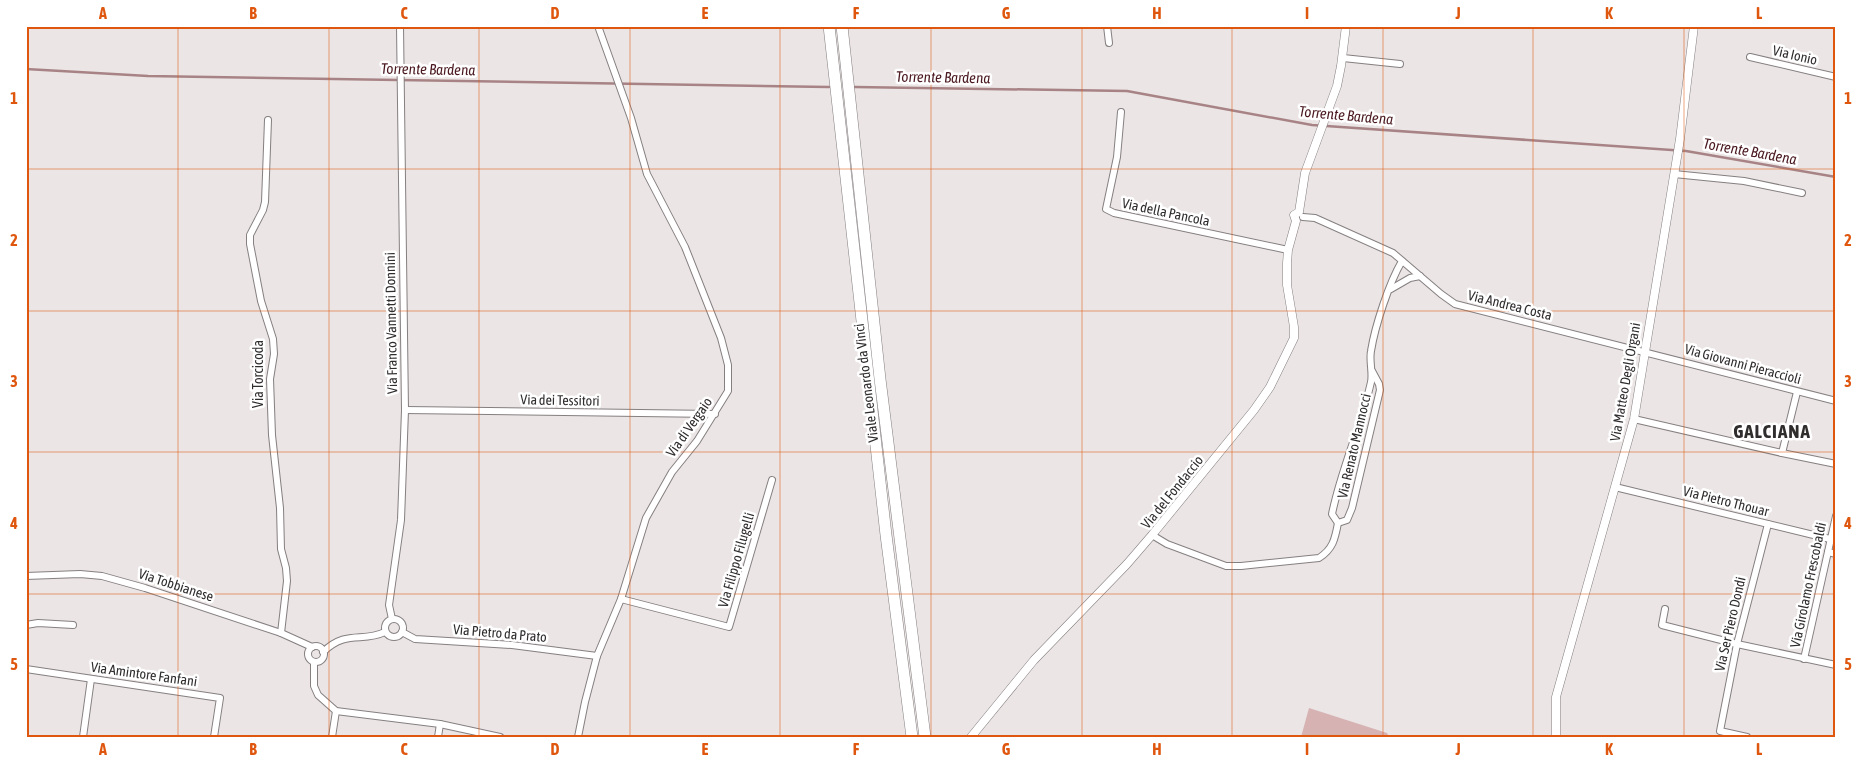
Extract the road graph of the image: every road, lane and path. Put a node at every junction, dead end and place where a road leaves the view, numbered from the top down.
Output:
1 (400, 26) edge
2 (598, 26) edge
3 (829, 26) edge
4 (842, 26) edge
5 (1107, 26) edge
6 (1346, 26) edge
7 (1694, 26) edge
8 (1109, 43) dead end
9 (1750, 57) dead end
10 (1343, 58) junction
11 (1400, 64) dead end
12 (1836, 77) edge
13 (1121, 112) dead end
14 (268, 120) dead end
15 (1674, 174) junction
16 (1802, 193) dead end
17 (1299, 217) junction
18 (1288, 250) junction
19 (1402, 261) junction
20 (1420, 276) junction
21 (1390, 290) junction
22 (1643, 352) junction
23 (1371, 370) junction
24 (1369, 388) junction
25 (1797, 392) junction
26 (1379, 393) junction
27 (1836, 401) edge
28 (405, 410) junction
29 (715, 414) junction
30 (1634, 418) junction
31 (1782, 453) junction
32 (1836, 464) edge
33 (772, 480) dead end
34 (1615, 487) junction
35 (1836, 516) edge
36 (1338, 523) junction
37 (1768, 524) junction
38 (1152, 535) junction
39 (1830, 539) junction
40 (1828, 552) junction
41 (1836, 554) edge
42 (26, 576) edge
43 (620, 599) junction
44 (1665, 609) dead end
45 (392, 619) junction
46 (26, 625) edge
47 (73, 625) dead end
48 (385, 632) junction
49 (402, 632) junction
50 (281, 633) junction
51 (1737, 644) junction
52 (312, 647) junction
53 (323, 652) junction
54 (597, 656) junction
55 (1804, 659) junction
56 (314, 662) junction
57 (1836, 665) edge
58 (26, 670) edge
59 (91, 679) junction
60 (336, 711) junction
61 (440, 724) junction
62 (83, 737) edge
63 (214, 737) edge
64 (332, 737) edge
65 (438, 737) edge
66 (500, 737) edge
67 (578, 737) edge
68 (912, 737) edge
69 (925, 737) edge
70 (971, 737) edge
71 (1556, 737) edge
72 (1747, 737) edge

1 - 28 street, Via Franco Vannetti Donnini
2 - 29 street, Via di Vergaio
3 - 68 highway, Viale Leonardo da Vinci
4 - 69 highway, Viale Leonardo da Vinci
5 - 8 street
6 - 10 street, Via del Fondaccio
7 - 15 street, Via Matteo Degli Organi
9 - 12 street, Via Ionio
10 - 11 street
10 - 17 street, Via del Fondaccio
13 - 18 street, Via della Pancola
14 - 50 street, Via Torcicoda
15 - 16 street
15 - 22 street, Via Matteo Degli Organi
17 - 18 street, Via del Fondaccio
17 - 19 street, Via Andrea Costa
18 - 38 street, Via del Fondaccio
19 - 20 street, Via Andrea Costa
19 - 21 street, Via Renato Mannocci
20 - 21 street
20 - 22 street, Via Andrea Costa
21 - 23 street, Via Renato Mannocci
22 - 25 street, Via Giovanni Pieraccioli
22 - 30 street, Via Matteo Degli Organi
23 - 24 street, Via Renato Mannocci
23 - 26 street, Via Renato Mannocci
24 - 26 street
24 - 36 street, Via Renato Mannocci
25 - 27 street, Via Giovanni Pieraccioli
25 - 31 street
26 - 36 street, Via Renato Mannocci
28 - 29 street, Via dei Tessitori
28 - 45 street, Via Franco Vannetti Donnini
29 - 43 street, Via di Vergaio
30 - 31 street
30 - 34 street, Via Matteo Degli Organi
31 - 32 street
33 - 43 street, Via Filippo Filugelli
34 - 37 street, Via Pietro Thouar
34 - 71 street, Via Matteo Degli Organi
35 - 39 street, Via Girolamo Frescobaldi
36 - 38 street, Via Renato Mannocci
37 - 39 street, Via Pietro Thouar
37 - 51 street, Via Ser Piero Dondi
38 - 70 street, Via del Fondaccio
39 - 40 street, Via Girolamo Frescobaldi
40 - 41 street
40 - 55 street, Via Girolamo Frescobaldi
42 - 50 street, Via Tobbianese
43 - 54 street, Via di Vergaio
44 - 51 street
45 - 48 street
45 - 49 street
46 - 47 street
48 - 49 street
48 - 53 street
49 - 54 street, Via Pietro da Prato
50 - 52 street, Via Tobbianese
51 - 55 street
51 - 72 street, Via Ser Piero Dondi
52 - 53 street, Via Tobbianese
52 - 56 street
53 - 56 street
54 - 67 street, Via di Vergaio
55 - 57 street
56 - 60 street
58 - 59 street, Via Amintore Fanfani
59 - 62 street
59 - 63 street, Via Amintore Fanfani
60 - 61 street
60 - 64 street
61 - 65 street
61 - 66 street

